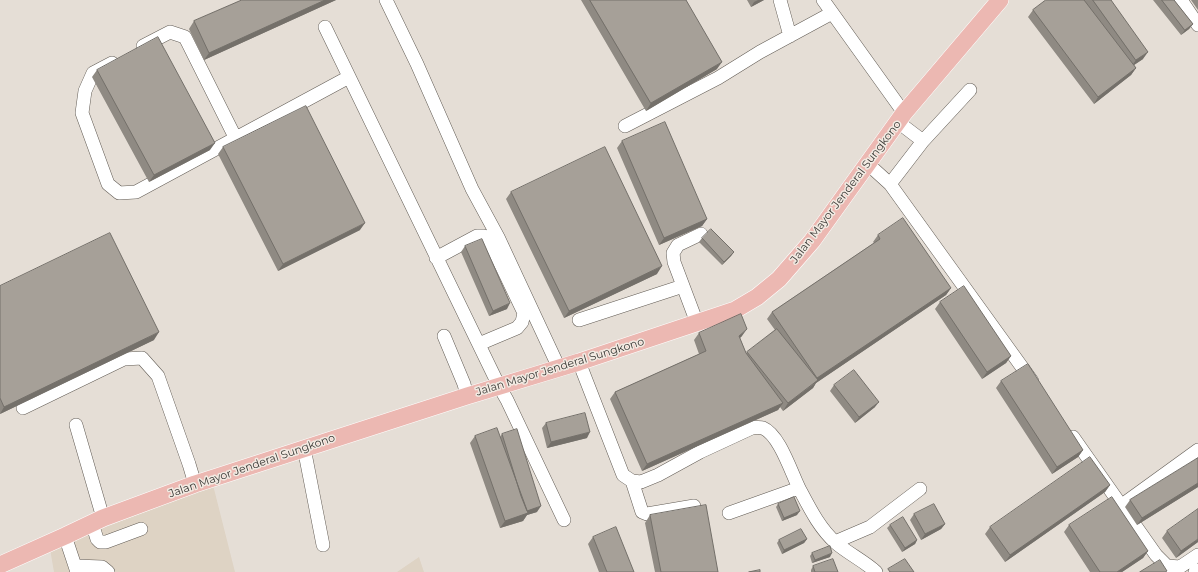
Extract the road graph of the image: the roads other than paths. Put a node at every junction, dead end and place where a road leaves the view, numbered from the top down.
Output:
1 (386, 0) edge
2 (780, 0) edge
3 (823, 0) edge
4 (1000, 0) edge
5 (1181, 0) edge
6 (832, 13) junction
7 (1198, 25) edge
8 (325, 27) dead end
9 (790, 36) junction
10 (135, 50) edge
11 (121, 58) edge
12 (349, 77) junction
13 (970, 90) dead end
14 (901, 117) junction
15 (625, 126) dead end
16 (236, 139) junction
17 (923, 141) junction
18 (868, 164) junction
19 (890, 184) junction
20 (700, 234) dead end
21 (436, 258) junction
22 (682, 286) junction
23 (578, 320) dead end
24 (697, 323) junction
25 (444, 336) dead end
26 (479, 344) junction
27 (579, 362) junction
28 (559, 368) junction
29 (499, 386) junction
30 (1039, 390) edge
31 (467, 396) junction
32 (23, 408) edge
33 (76, 425) dead end
34 (1066, 428) edge
35 (304, 448) junction
36 (1198, 450) edge
37 (632, 481) junction
38 (195, 484) junction
39 (799, 488) junction
40 (920, 489) dead end
41 (1122, 505) junction
42 (694, 506) edge
43 (730, 513) dead end
44 (97, 520) junction
45 (564, 520) dead end
46 (141, 529) dead end
47 (66, 536) junction
48 (836, 542) junction
49 (324, 545) dead end
50 (1198, 555) edge
51 (0, 565) edge
52 (76, 569) edge
53 (1198, 570) edge
54 (108, 572) edge
55 (876, 572) edge
56 (1195, 572) edge

1 - 28 street
2 - 9 street
3 - 6 street
4 - 14 main road, Jalan Mayor Jenderal Sungkono
5 - 7 street
6 - 9 street
6 - 14 street
8 - 12 street
9 - 15 street
10 - 16 street
11 - 16 street
12 - 16 street
12 - 21 street
13 - 17 street
14 - 17 street
14 - 18 main road, Jalan Mayor Jenderal Sungkono
17 - 19 street
18 - 19 street
18 - 24 main road, Jalan Mayor Jenderal Sungkono
19 - 30 street
20 - 22 street
21 - 26 street
21 - 26 street
22 - 23 street
22 - 24 street
24 - 27 main road, Jalan Mayor Jenderal Sungkono
25 - 31 street
26 - 29 street
27 - 28 main road, Jalan Mayor Jenderal Sungkono
27 - 37 street
28 - 29 main road, Jalan Mayor Jenderal Sungkono
29 - 31 main road, Jalan Mayor Jenderal Sungkono
29 - 45 street
31 - 35 main road, Jalan Mayor Jenderal Sungkono
32 - 38 street
33 - 44 street
34 - 41 street
35 - 38 main road, Jalan Mayor Jenderal Sungkono
35 - 49 street
36 - 41 street
37 - 39 street
37 - 42 street
38 - 44 main road, Jalan Mayor Jenderal Sungkono
39 - 43 street
39 - 48 street
40 - 48 street
41 - 50 street
44 - 46 street
44 - 47 main road, Jalan Mayor Jenderal Sungkono
47 - 51 main road, Jalan Mayor Jenderal Sungkono
47 - 52 street
48 - 55 street
52 - 54 street
53 - 56 street

